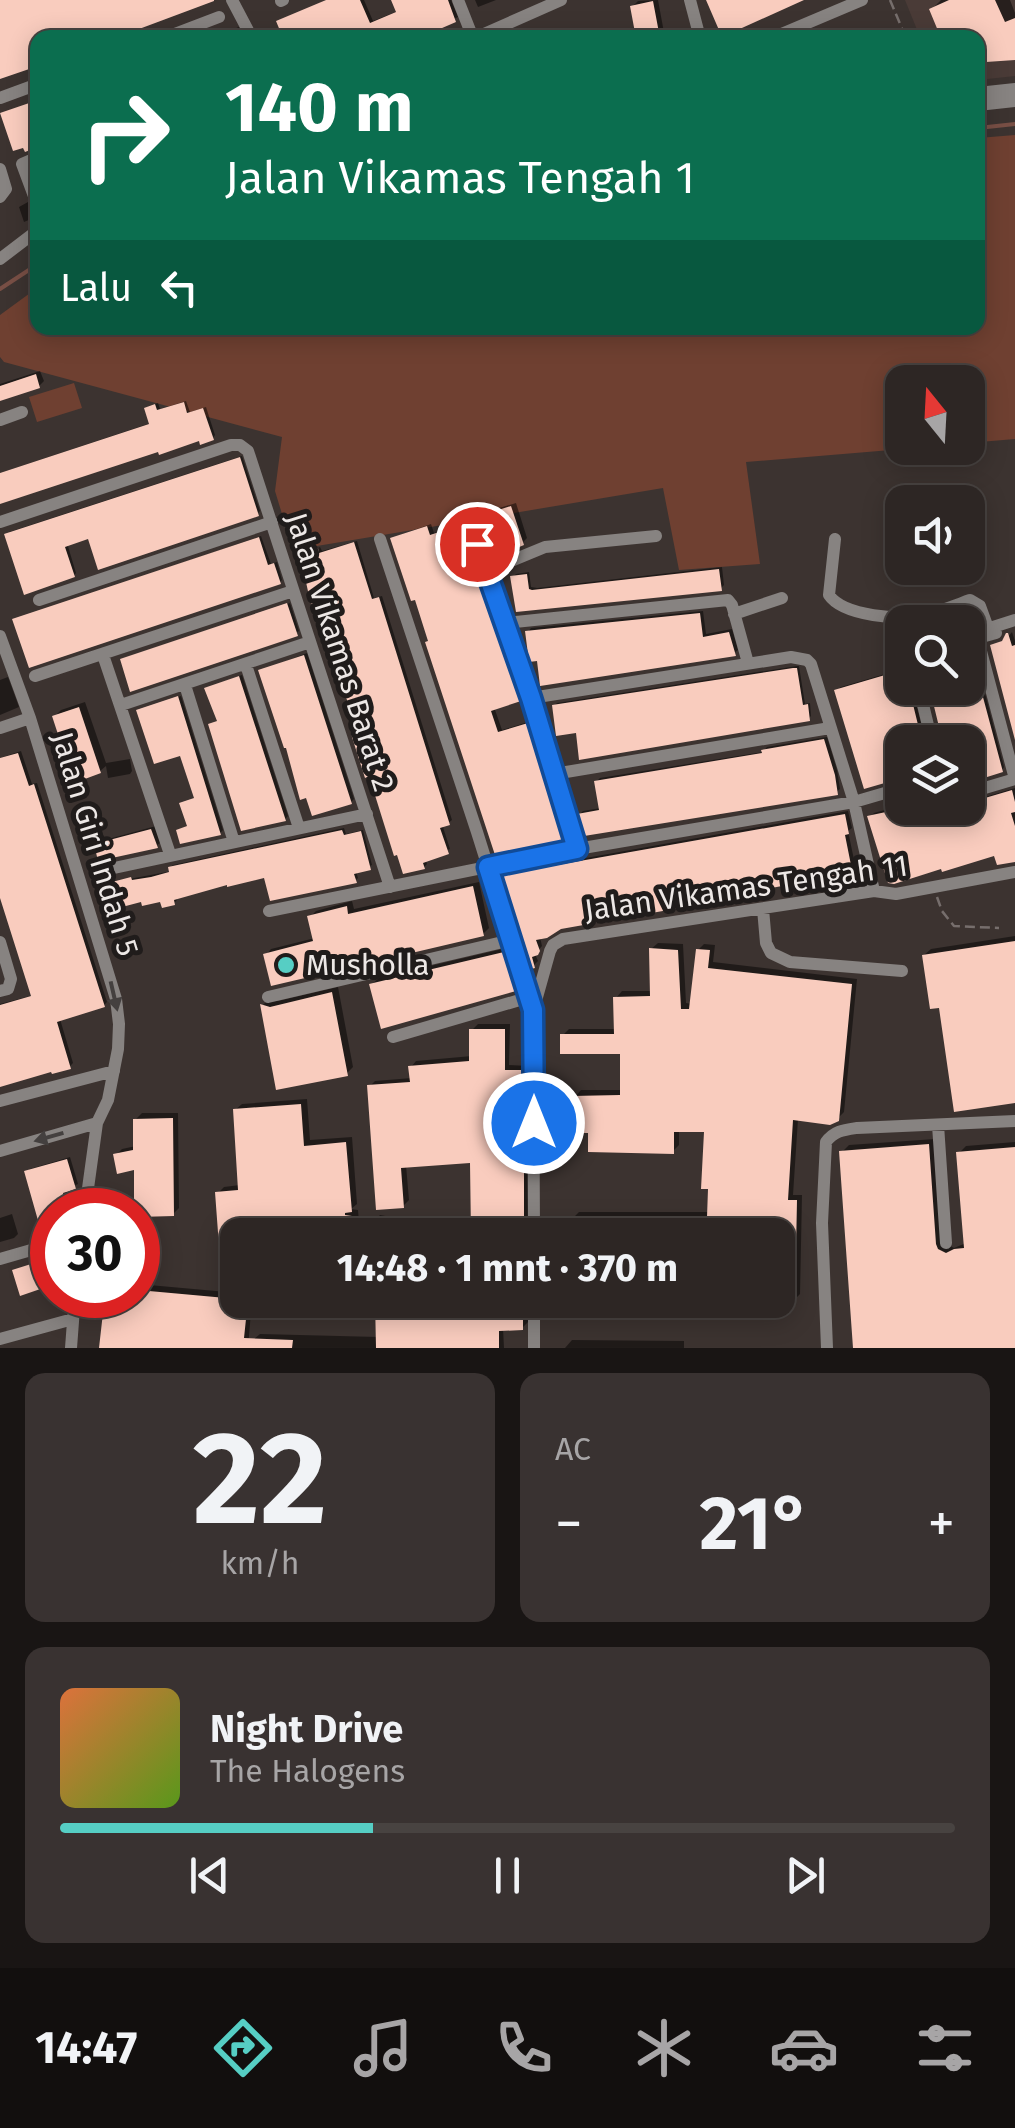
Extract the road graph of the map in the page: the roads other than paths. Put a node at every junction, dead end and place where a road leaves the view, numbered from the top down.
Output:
1 (232, 0) edge
2 (458, 0) edge
3 (561, 0) edge
4 (690, 0) edge
5 (862, 0) edge
6 (219, 17) dead end
7 (185, 30) edge
8 (248, 30) edge
9 (471, 30) edge
10 (492, 30) edge
11 (698, 30) edge
12 (791, 30) edge
13 (30, 87) edge
14 (1015, 89) edge
15 (985, 91) edge
16 (0, 98) edge
17 (1015, 101) edge
18 (985, 104) edge
19 (30, 160) edge
20 (0, 168) edge
21 (30, 185) edge
22 (1, 196) edge
23 (30, 236) edge
24 (0, 259) edge
25 (22, 412) dead end
26 (0, 420) edge
27 (468, 518) dead end
28 (0, 522) edge
29 (272, 522) junction
30 (656, 536) dead end
31 (380, 539) dead end
32 (835, 539) dead end
33 (487, 571) junction
34 (292, 591) junction
35 (782, 598) dead end
36 (39, 600) dead end
37 (734, 614) junction
38 (1015, 620) edge
39 (505, 623) junction
40 (992, 630) junction
41 (985, 631) edge
42 (0, 636) edge
43 (310, 642) junction
44 (104, 655) junction
45 (748, 663) junction
46 (246, 665) junction
47 (34, 676) dead end
48 (185, 684) junction
49 (531, 698) junction
50 (121, 705) junction
51 (30, 718) junction
52 (0, 728) edge
53 (830, 728) junction
54 (554, 774) junction
55 (1015, 778) edge
56 (985, 788) edge
57 (885, 793) edge
58 (854, 802) junction
59 (367, 814) junction
60 (299, 828) junction
61 (234, 842) junction
62 (577, 849) junction
63 (170, 854) junction
64 (488, 867) junction
65 (100, 871) dead end
66 (1015, 872) edge
67 (390, 887) junction
68 (874, 892) junction
69 (763, 909) junction
70 (269, 910) dead end
71 (512, 940) junction
72 (0, 942) edge
73 (902, 970) dead end
74 (0, 991) edge
75 (268, 997) dead end
76 (531, 1004) junction
77 (393, 1037) dead end
78 (114, 1071) junction
79 (0, 1101) edge
80 (1015, 1121) edge
81 (98, 1123) junction
82 (938, 1124) junction
83 (0, 1151) edge
84 (88, 1188) edge
85 (534, 1218) edge
86 (946, 1244) dead end
87 (30, 1250) edge
88 (0, 1259) edge
89 (534, 1318) edge
90 (72, 1320) joint
91 (0, 1339) edge
92 (71, 1348) edge
93 (534, 1348) edge
94 (827, 1348) edge

1 - 8 street
2 - 9 street
3 - 10 street
4 - 11 street
5 - 12 street
6 - 7 street
13 - 16 street
14 - 15 street
17 - 18 street
19 - 21 street
20 - 22 street
23 - 24 street
25 - 26 street
27 - 33 street
28 - 29 street, Jalan Vikamas Barat 2
29 - 34 street, Jalan Vikamas Barat 2
29 - 36 street
30 - 33 street
31 - 64 street
32 - 40 street
33 - 39 street
34 - 43 street, Jalan Vikamas Barat 2
34 - 44 street
35 - 37 street
37 - 39 street
37 - 45 street
38 - 40 street
39 - 49 street
40 - 41 street
40 - 55 street
42 - 51 street, Jalan Giri Indah 5
43 - 46 street
43 - 59 street, Jalan Vikamas Barat 2
44 - 47 street
44 - 50 street
45 - 49 street
45 - 53 street
46 - 48 street
46 - 60 street
48 - 50 street
48 - 61 street
49 - 54 street
50 - 63 street
51 - 52 street
51 -> 78 street, Jalan Giri Indah 5
53 - 54 street
53 - 58 street
54 - 62 street
55 - 56 street
57 - 58 street
58 - 62 street
58 - 68 street
59 - 60 street
59 - 67 street, Jalan Vikamas Barat 2
60 - 61 street
61 - 63 street
62 - 64 street
63 - 65 street
64 - 67 street
64 - 71 street
66 - 68 street, Jalan Vikamas Tengah 11
67 - 70 street
68 - 69 street, Jalan Vikamas Tengah 11
69 - 73 street
69 - 76 street, Jalan Vikamas Tengah 11
71 - 75 street
71 - 76 street
72 - 74 street
76 - 77 street
76 - 85 street
78 - 79 street
78 - 81 street, Jalan Giri Indah 5
80 - 82 street
81 -> 83 street
81 - 84 street, Jalan Giri Indah 5
82 - 86 street
82 - 94 street
87 - 88 street
89 - 93 street
90 - 91 street
90 - 92 street

